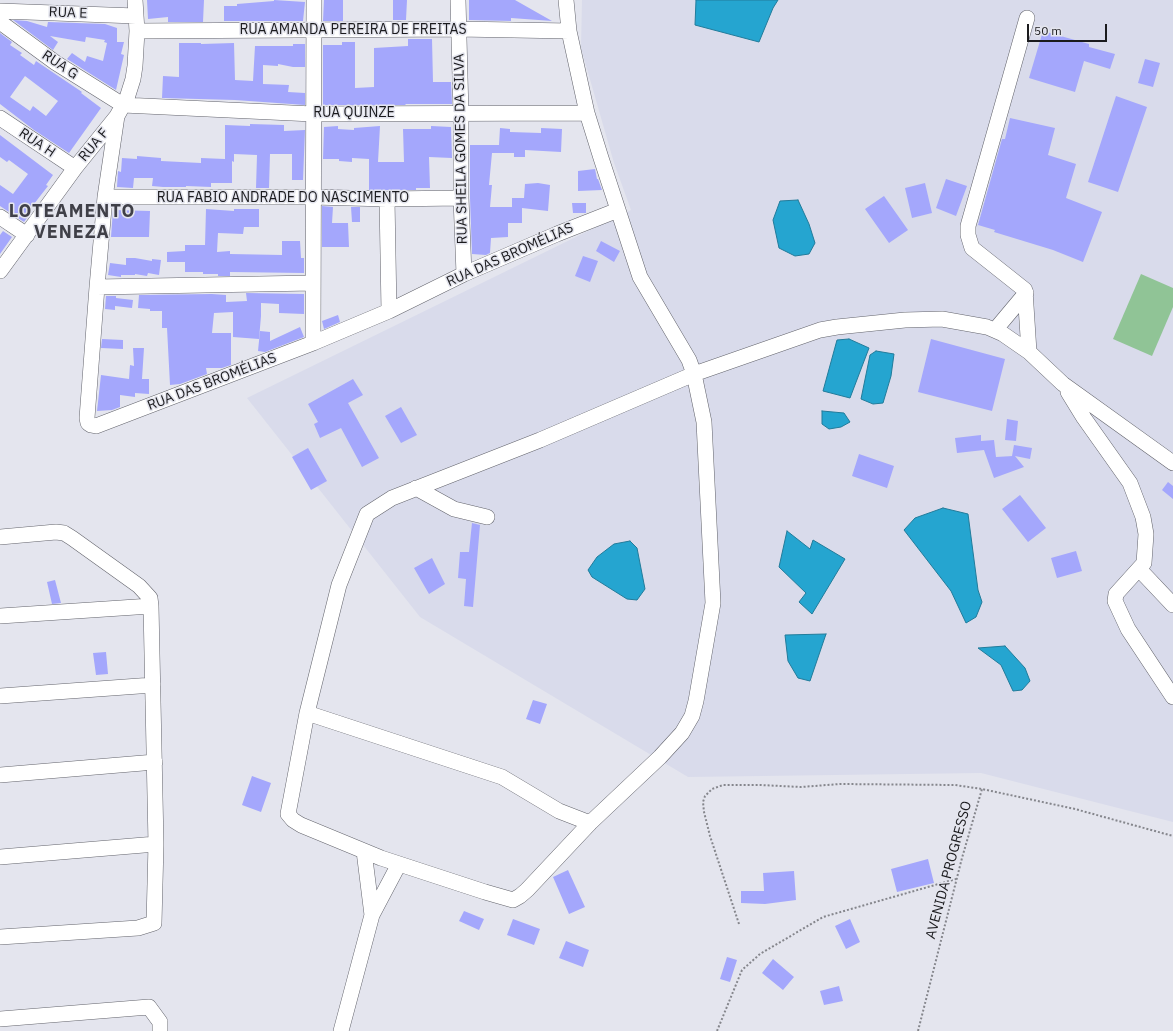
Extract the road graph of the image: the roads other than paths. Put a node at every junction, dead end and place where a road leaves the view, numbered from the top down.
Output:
1 (135, 0) edge
2 (314, 0) edge
3 (458, 0) edge
4 (566, 0) edge
5 (0, 11) edge
6 (136, 16) junction
7 (1027, 18) dead end
8 (0, 22) edge
9 (458, 29) junction
10 (314, 30) junction
11 (569, 31) junction
12 (137, 32) junction
13 (120, 111) junction
14 (586, 113) junction
15 (313, 114) junction
16 (461, 114) junction
17 (0, 118) edge
18 (74, 168) junction
19 (105, 197) junction
20 (313, 197) junction
21 (461, 198) junction
22 (387, 199) junction
23 (618, 210) junction
24 (0, 217) edge
25 (26, 235) junction
26 (0, 271) edge
27 (464, 274) junction
28 (313, 283) junction
29 (97, 287) junction
30 (1026, 293) junction
31 (389, 312) junction
32 (995, 330) junction
33 (313, 343) junction
34 (1029, 352) junction
35 (694, 374) junction
36 (1063, 384) junction
37 (1173, 463) edge
38 (416, 488) junction
39 (487, 517) dead end
40 (0, 537) edge
41 (1139, 569) junction
42 (1173, 605) edge
43 (151, 606) junction
44 (0, 616) edge
45 (153, 685) junction
46 (0, 696) edge
47 (1173, 697) edge
48 (307, 712) junction
49 (155, 762) junction
50 (0, 775) edge
51 (590, 823) junction
52 (156, 844) junction
53 (364, 851) junction
54 (0, 857) edge
55 (399, 864) junction
56 (372, 915) junction
57 (0, 937) edge
58 (0, 1019) edge
59 (160, 1031) edge
60 (342, 1031) edge

1 - 6 street, RUA F
2 - 10 street
3 - 9 street, RUA SHEILA GOMES DA SILVA
4 - 11 street
5 - 6 street, RUA E
6 - 12 street, RUA F
7 - 30 street
8 - 13 street, RUA G
9 - 10 street, RUA AMANDA PEREIRA DE FREITAS
9 - 11 street, RUA AMANDA PEREIRA DE FREITAS
9 - 16 street, RUA SHEILA GOMES DA SILVA
10 - 12 street, RUA AMANDA PEREIRA DE FREITAS
10 - 15 street
11 - 14 street
12 - 13 street, RUA F
13 - 15 street, RUA QUINZE
13 - 18 street, RUA F
13 - 19 street, RUA DAS BROMÉLIAS
14 - 16 street, RUA QUINZE
14 - 23 street
15 - 16 street, RUA QUINZE
15 - 20 street
16 - 21 street, RUA SHEILA GOMES DA SILVA
17 - 18 street, RUA H
18 - 25 street, RUA F
19 - 20 street, RUA FABIO ANDRADE DO NASCIMENTO
19 - 29 street, RUA DAS BROMÉLIAS
20 - 22 street, RUA FABIO ANDRADE DO NASCIMENTO
20 - 28 street
21 - 22 street, RUA FABIO ANDRADE DO NASCIMENTO
21 - 27 street, RUA SHEILA GOMES DA SILVA
22 - 31 street
23 - 27 street, RUA DAS BROMÉLIAS
23 - 35 street
24 - 25 street
25 - 26 street, RUA F
27 - 31 street, RUA DAS BROMÉLIAS
28 - 29 street
28 - 33 street
29 - 33 street, RUA DAS BROMÉLIAS
30 - 32 street
30 - 34 street
31 - 33 street, RUA DAS BROMÉLIAS
32 - 34 street
32 - 35 street
34 - 36 street
35 - 38 street
35 - 51 street
36 - 37 street
36 - 41 street
38 - 39 street
38 - 48 street
40 - 43 street
41 - 42 street
41 - 47 street
43 - 44 street
43 - 45 street
45 - 46 street
45 - 49 street
48 - 51 street
48 - 53 street
49 - 50 street
49 - 52 street
51 - 55 street
52 - 54 street
52 - 57 street
53 - 55 street
53 - 56 street
55 - 56 street
56 - 60 street
58 - 59 street

